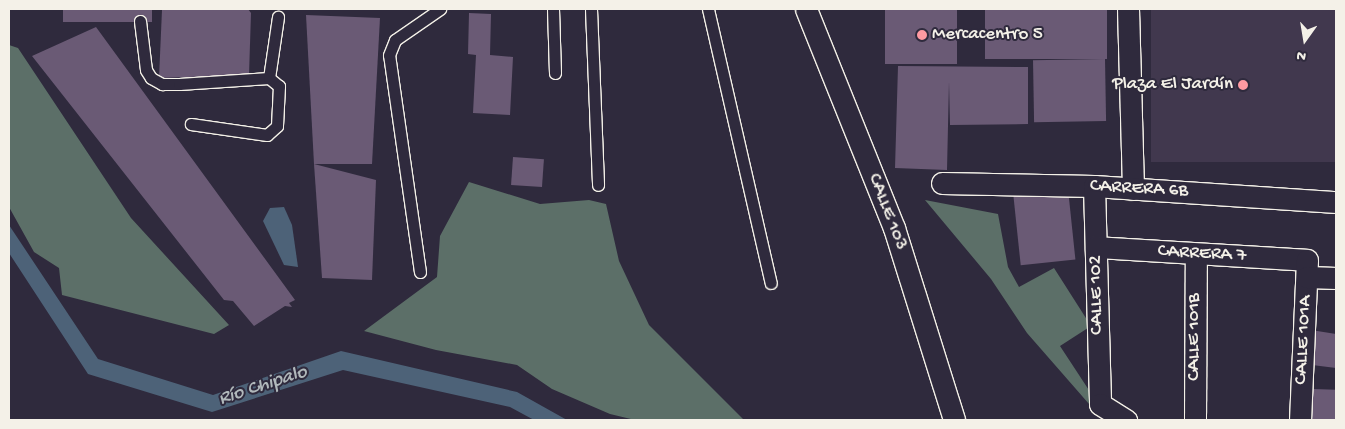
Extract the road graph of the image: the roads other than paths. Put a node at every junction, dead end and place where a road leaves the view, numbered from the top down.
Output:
1 (440, 9) edge
2 (553, 9) edge
3 (591, 9) edge
4 (708, 9) edge
5 (806, 9) edge
6 (1128, 9) edge
7 (278, 17) dead end
8 (140, 21) dead end
9 (555, 73) dead end
10 (269, 78) junction
11 (191, 124) dead end
12 (942, 183) dead end
13 (598, 185) dead end
14 (1094, 186) junction
15 (1133, 188) junction
16 (1336, 202) edge
17 (1096, 247) junction
18 (1196, 254) junction
19 (1307, 268) junction
20 (420, 272) dead end
21 (1336, 278) edge
22 (771, 283) dead end
23 (954, 420) edge
24 (1126, 420) edge
25 (1195, 420) edge
26 (1300, 420) edge

1 - 20 lane
2 - 9 lane
3 - 13 lane
4 - 22 lane
5 - 23 street, CALLE 103
6 - 15 street
7 - 10 lane
8 - 10 lane
10 - 11 lane
12 - 14 street, CARRERA 6B
14 - 15 street, CARRERA 6B
14 - 17 street, CALLE 102
15 - 16 street, CARRERA 6B
17 - 18 street, CARRERA 7
17 - 24 street, CALLE 102
18 - 19 street, CARRERA 7
18 - 25 street, CALLE 101B
19 - 21 street, CARRERA 7
19 - 26 street, CALLE 101A

